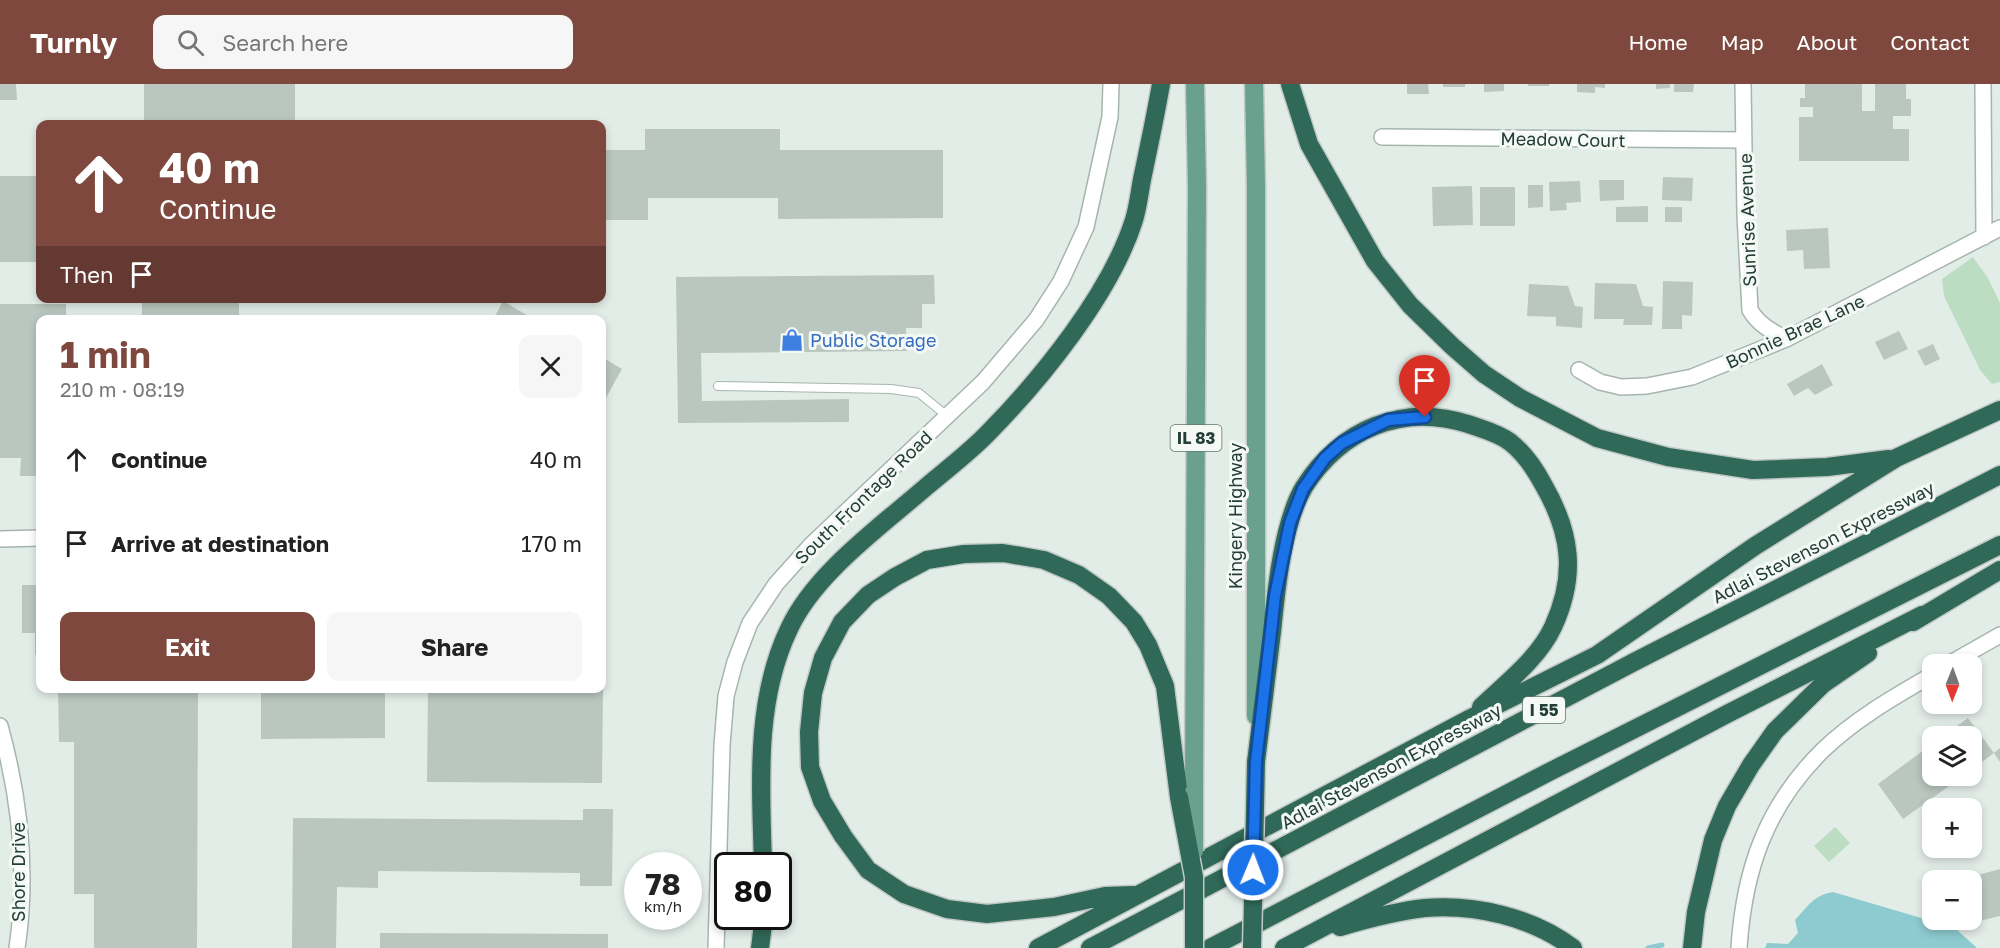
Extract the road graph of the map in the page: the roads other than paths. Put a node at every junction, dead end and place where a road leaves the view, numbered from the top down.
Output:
1 (1111, 84) edge
2 (1161, 84) edge
3 (1195, 84) edge
4 (1254, 84) edge
5 (1290, 84) edge
6 (1743, 84) edge
7 (1983, 84) edge
8 (1382, 137) dead end
9 (1744, 141) junction
10 (2000, 228) edge
11 (1984, 237) junction
12 (1786, 339) junction
13 (1579, 370) dead end
14 (718, 386) dead end
15 (2000, 410) edge
16 (947, 416) junction
17 (1896, 458) junction
18 (2000, 475) edge
19 (36, 538) edge
20 (0, 539) edge
21 (2000, 545) edge
22 (2000, 570) edge
23 (1922, 615) junction
24 (2000, 635) edge
25 (1967, 654) edge
26 (1922, 681) edge
27 (1469, 719) junction
28 (0, 726) edge
29 (1256, 762) junction
30 (1186, 795) junction
31 (763, 852) edge
32 (1141, 894) junction
33 (1252, 914) junction
34 (762, 930) edge
35 (1304, 938) junction
36 (16, 948) edge
37 (716, 948) edge
38 (760, 948) edge
39 (1038, 948) edge
40 (1090, 948) edge
41 (1194, 948) edge
42 (1210, 948) edge
43 (1252, 948) edge
44 (1259, 948) edge
45 (1284, 948) edge
46 (1573, 948) edge
47 (1692, 948) edge
48 (1739, 948) edge

1 - 16 street, South Frontage Road
2 - 31 highway
3 - 30 main road, IL 83
4 - 29 main road, Kingery Highway
5 - 17 highway
6 - 9 street, Sunrise Avenue
7 - 11 street
8 - 9 street, Meadow Court
9 - 12 street, Sunrise Avenue
10 - 11 street, Bonnie Brae Lane
11 - 12 street, Bonnie Brae Lane
12 - 13 street, Bonnie Brae Lane
14 - 16 lane
15 - 17 highway
16 - 37 street, South Frontage Road
17 - 27 highway
18 - 40 highway, Adlai Stevenson Expressway / I 55
19 - 20 street
21 - 42 highway
22 - 23 highway
23 - 35 highway
23 - 47 highway
24 - 25 street
26 - 48 street
27 - 29 highway
27 - 32 highway
28 - 36 street, Shore Drive
29 - 33 highway, Kingery Highway, bridge
30 - 32 highway
30 - 41 highway, bridge
32 - 39 highway
33 - 43 highway, Kingery Highway, bridge
33 - 44 highway, bridge
34 - 38 highway
35 - 45 highway
35 - 46 highway

